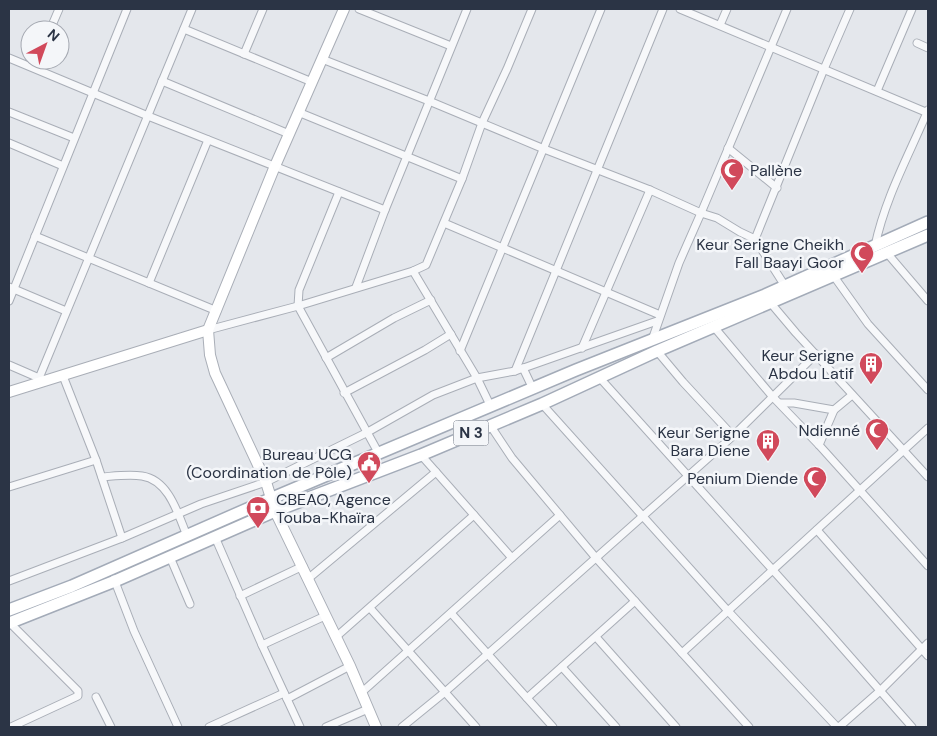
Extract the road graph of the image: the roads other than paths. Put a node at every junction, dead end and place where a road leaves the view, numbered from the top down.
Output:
1 (127, 9) edge
2 (192, 9) edge
3 (262, 9) edge
4 (344, 9) edge
5 (359, 9) edge
6 (467, 9) edge
7 (532, 9) edge
8 (601, 9) edge
9 (663, 9) edge
10 (680, 9) edge
11 (727, 9) edge
12 (787, 9) edge
13 (850, 9) edge
14 (912, 9) edge
15 (720, 25) junction
16 (184, 30) junction
17 (917, 43) dead end
18 (452, 46) junction
19 (771, 47) junction
20 (928, 48) edge
21 (244, 54) junction
22 (322, 60) junction
23 (824, 69) junction
24 (37, 70) edge
25 (162, 81) junction
26 (312, 82) junction
27 (877, 91) junction
28 (93, 93) junction
29 (429, 101) junction
30 (9, 112) edge
31 (298, 112) junction
32 (928, 112) edge
33 (148, 116) junction
34 (482, 123) junction
35 (289, 134) junction
36 (74, 138) junction
37 (208, 140) junction
38 (9, 145) edge
39 (728, 148) junction
40 (544, 149) junction
41 (406, 156) junction
42 (63, 166) junction
43 (275, 166) junction
44 (598, 170) junction
45 (462, 179) junction
46 (776, 188) junction
47 (650, 190) junction
48 (339, 192) junction
49 (385, 210) junction
50 (702, 213) junction
51 (928, 222) edge
52 (444, 223) junction
53 (928, 234) edge
54 (35, 236) junction
55 (755, 239) junction
56 (875, 246) junction
57 (503, 248) junction
58 (887, 253) junction
59 (89, 258) junction
60 (414, 270) junction
61 (556, 270) junction
62 (833, 275) junction
63 (149, 283) junction
64 (785, 286) junction
65 (356, 287) junction
66 (11, 288) edge
67 (607, 291) junction
68 (768, 299) junction
69 (431, 300) junction
70 (9, 301) edge
71 (928, 301) edge
72 (298, 306) junction
73 (66, 311) junction
74 (217, 311) junction
75 (659, 318) junction
76 (714, 327) junction
77 (208, 330) junction
78 (451, 334) junction
79 (652, 340) junction
80 (582, 348) junction
81 (460, 351) junction
82 (657, 351) junction
83 (816, 354) junction
84 (326, 358) junction
85 (9, 365) edge
86 (522, 368) junction
87 (515, 371) junction
88 (63, 376) junction
89 (599, 377) junction
90 (477, 378) junction
91 (38, 381) junction
92 (533, 390) junction
93 (928, 390) edge
94 (9, 392) edge
95 (344, 393) junction
96 (852, 395) junction
97 (772, 396) junction
98 (780, 403) junction
99 (542, 404) junction
100 (491, 407) junction
101 (834, 410) junction
102 (490, 425) junction
103 (928, 428) edge
104 (366, 433) junction
105 (733, 436) junction
106 (819, 445) junction
107 (904, 450) junction
108 (379, 454) junction
109 (421, 455) junction
110 (96, 460) junction
111 (436, 472) junction
112 (687, 475) junction
113 (102, 477) junction
114 (928, 477) edge
115 (266, 482) junction
116 (9, 487) edge
117 (860, 490) junction
118 (270, 499) junction
119 (275, 511) junction
120 (178, 515) junction
121 (474, 515) junction
122 (560, 515) junction
123 (642, 516) junction
124 (817, 530) junction
125 (187, 536) junction
126 (122, 538) junction
127 (215, 538) junction
128 (170, 557) junction
129 (512, 558) junction
130 (596, 558) junction
131 (303, 566) junction
132 (928, 566) edge
133 (110, 569) junction
134 (773, 570) junction
135 (308, 578) junction
136 (115, 580) junction
137 (9, 581) edge
138 (240, 596) junction
139 (635, 601) junction
140 (190, 604) dead end
141 (370, 608) junction
142 (9, 610) edge
143 (728, 611) junction
144 (451, 613) junction
145 (325, 616) junction
146 (9, 622) edge
147 (336, 636) junction
148 (596, 637) junction
149 (928, 643) edge
150 (262, 645) junction
151 (922, 649) junction
152 (408, 650) junction
153 (682, 653) junction
154 (488, 655) junction
155 (928, 656) edge
156 (350, 666) junction
157 (562, 667) junction
158 (880, 690) junction
159 (445, 692) junction
160 (361, 693) junction
161 (285, 696) junction
162 (96, 697) dead end
163 (527, 698) junction
164 (368, 709) junction
165 (747, 726) edge
166 (10, 727) edge
167 (110, 727) edge
168 (178, 727) edge
169 (209, 727) edge
170 (300, 727) edge
171 (326, 727) edge
172 (376, 727) edge
173 (402, 727) edge
174 (476, 727) edge
175 (553, 727) edge
176 (616, 727) edge
177 (676, 727) edge
178 (838, 727) edge
179 (912, 727) edge

1 - 28 street
2 - 16 street
3 - 21 street
4 - 22 street
5 - 18 street
6 - 18 street
7 - 34 street
8 - 40 street
9 - 44 street
10 - 15 street
11 - 15 street
12 - 19 street
13 - 23 street
14 - 27 street
15 - 19 street
16 - 21 street
16 - 25 street
17 - 20 street
18 - 29 street
19 - 23 street
19 - 39 street
21 - 26 street
22 - 26 street
22 - 29 street
23 - 27 street
23 - 46 street
24 - 28 street
25 - 33 street
25 - 35 street
26 - 31 street
27 - 32 street
28 - 33 street
28 - 36 street
29 - 34 street
29 - 41 street
30 - 36 street
31 - 35 street
31 - 41 street
32 - 56 street
33 - 37 street
33 - 59 street
34 - 40 street
34 - 45 street
35 - 43 street
36 - 42 street
37 - 43 street
37 - 63 street
38 - 42 street
39 - 46 street
39 - 50 street
40 - 44 street
40 - 57 street
41 - 45 street
41 - 49 street
42 - 54 street
43 - 48 street
43 - 74 street
44 - 47 street
44 - 61 street
45 - 52 street
46 - 55 street
47 - 50 street
47 - 67 street
48 - 49 street
48 - 72 street
49 - 65 street
50 - 55 street
50 - 75 street
51 - 56 main road, N 3
52 - 57 street
52 - 60 street
53 - 58 main road, N 3
54 - 59 street
54 - 66 street
55 - 64 street
56 - 64 main road, N 3
57 - 61 street
57 - 81 street
58 - 62 main road, N 3
58 - 71 street
59 - 63 street
59 - 73 street
60 - 65 street
60 - 69 street
61 - 67 street
61 - 87 street
62 - 68 main road, N 3
62 - 93 street
63 - 74 street
64 - 68 main road, N 3
65 - 72 street
66 - 70 street
66 - 73 street
67 - 75 street
67 - 80 street
68 - 76 main road, N 3
68 - 79 main road, N 3
68 - 83 street
69 - 78 street
69 - 84 street
72 - 77 street
72 - 84 street
73 - 91 street
74 - 77 street
75 - 79 street
75 - 80 street
76 - 82 main road, N 3
76 - 97 street
77 - 88 street
77 - 115 street
78 - 81 street
78 - 95 street
79 - 92 main road, N 3
80 - 86 street
81 - 90 street
82 - 89 main road, N 3
82 - 105 street
83 - 96 street
83 - 97 street
84 - 95 street
85 - 91 street
86 - 87 street
86 - 92 street
87 - 90 street
88 - 91 street
88 - 110 street
89 - 99 main road, N 3
89 - 112 street
90 - 100 street
90 - 104 street
91 - 94 street
92 - 100 main road, N 3
95 - 104 street
96 - 101 street
96 - 107 street
97 - 98 street
97 - 105 street
98 - 101 street
98 - 106 street
99 - 102 main road, N 3
99 - 123 street
100 - 108 main road, N 3
101 - 106 street
102 - 109 main road, N 3
102 - 122 street
103 - 107 street
104 - 108 street
104 - 115 street
105 - 112 street
106 - 117 street
107 - 114 street
107 - 117 street
108 - 118 main road, N 3
109 - 111 street
109 - 119 main road, N 3
110 - 113 street
110 - 116 street
111 - 121 street
111 - 135 street
112 - 123 street
112 - 134 street
113 - 120 street
113 - 126 street
115 - 118 street
115 - 120 street
117 - 124 street
117 - 132 street
118 - 119 street
118 - 125 main road, N 3
119 - 127 main road, N 3
119 - 131 street
120 - 125 street
120 - 126 street
121 - 129 street
121 - 141 street
122 - 129 street
122 - 130 street
123 - 130 street
123 - 143 street
124 - 134 street
124 - 151 street
125 - 133 main road, N 3
126 - 137 street
127 - 128 main road, N 3
127 - 138 street
128 - 136 main road, N 3
128 - 140 street
129 - 144 street
130 - 139 street
130 - 154 street
131 - 135 street
131 - 138 street
133 - 136 street
133 - 142 main road, N 3
134 - 143 street
134 - 158 street
135 - 145 street
136 - 146 main road, N 3
136 - 168 street
138 - 150 street
139 - 148 street
139 - 153 street
141 - 147 street
141 - 152 street
143 - 153 street
143 - 178 street
144 - 152 street
144 - 154 street
145 - 147 street
145 - 150 street
146 - 166 street
147 - 156 street
148 - 157 street
148 - 177 street
149 - 151 street
150 - 161 street
151 - 155 street
151 - 158 street
152 - 159 street
152 - 160 street
153 - 165 street
154 - 159 street
154 - 163 street
156 - 160 street
156 - 161 street
157 - 163 street
157 - 176 street
158 - 178 street
158 - 179 street
159 - 173 street
159 - 174 street
160 - 164 street
161 - 169 street
161 - 170 street
162 - 167 street
163 - 175 street
164 - 171 street
164 - 172 street

